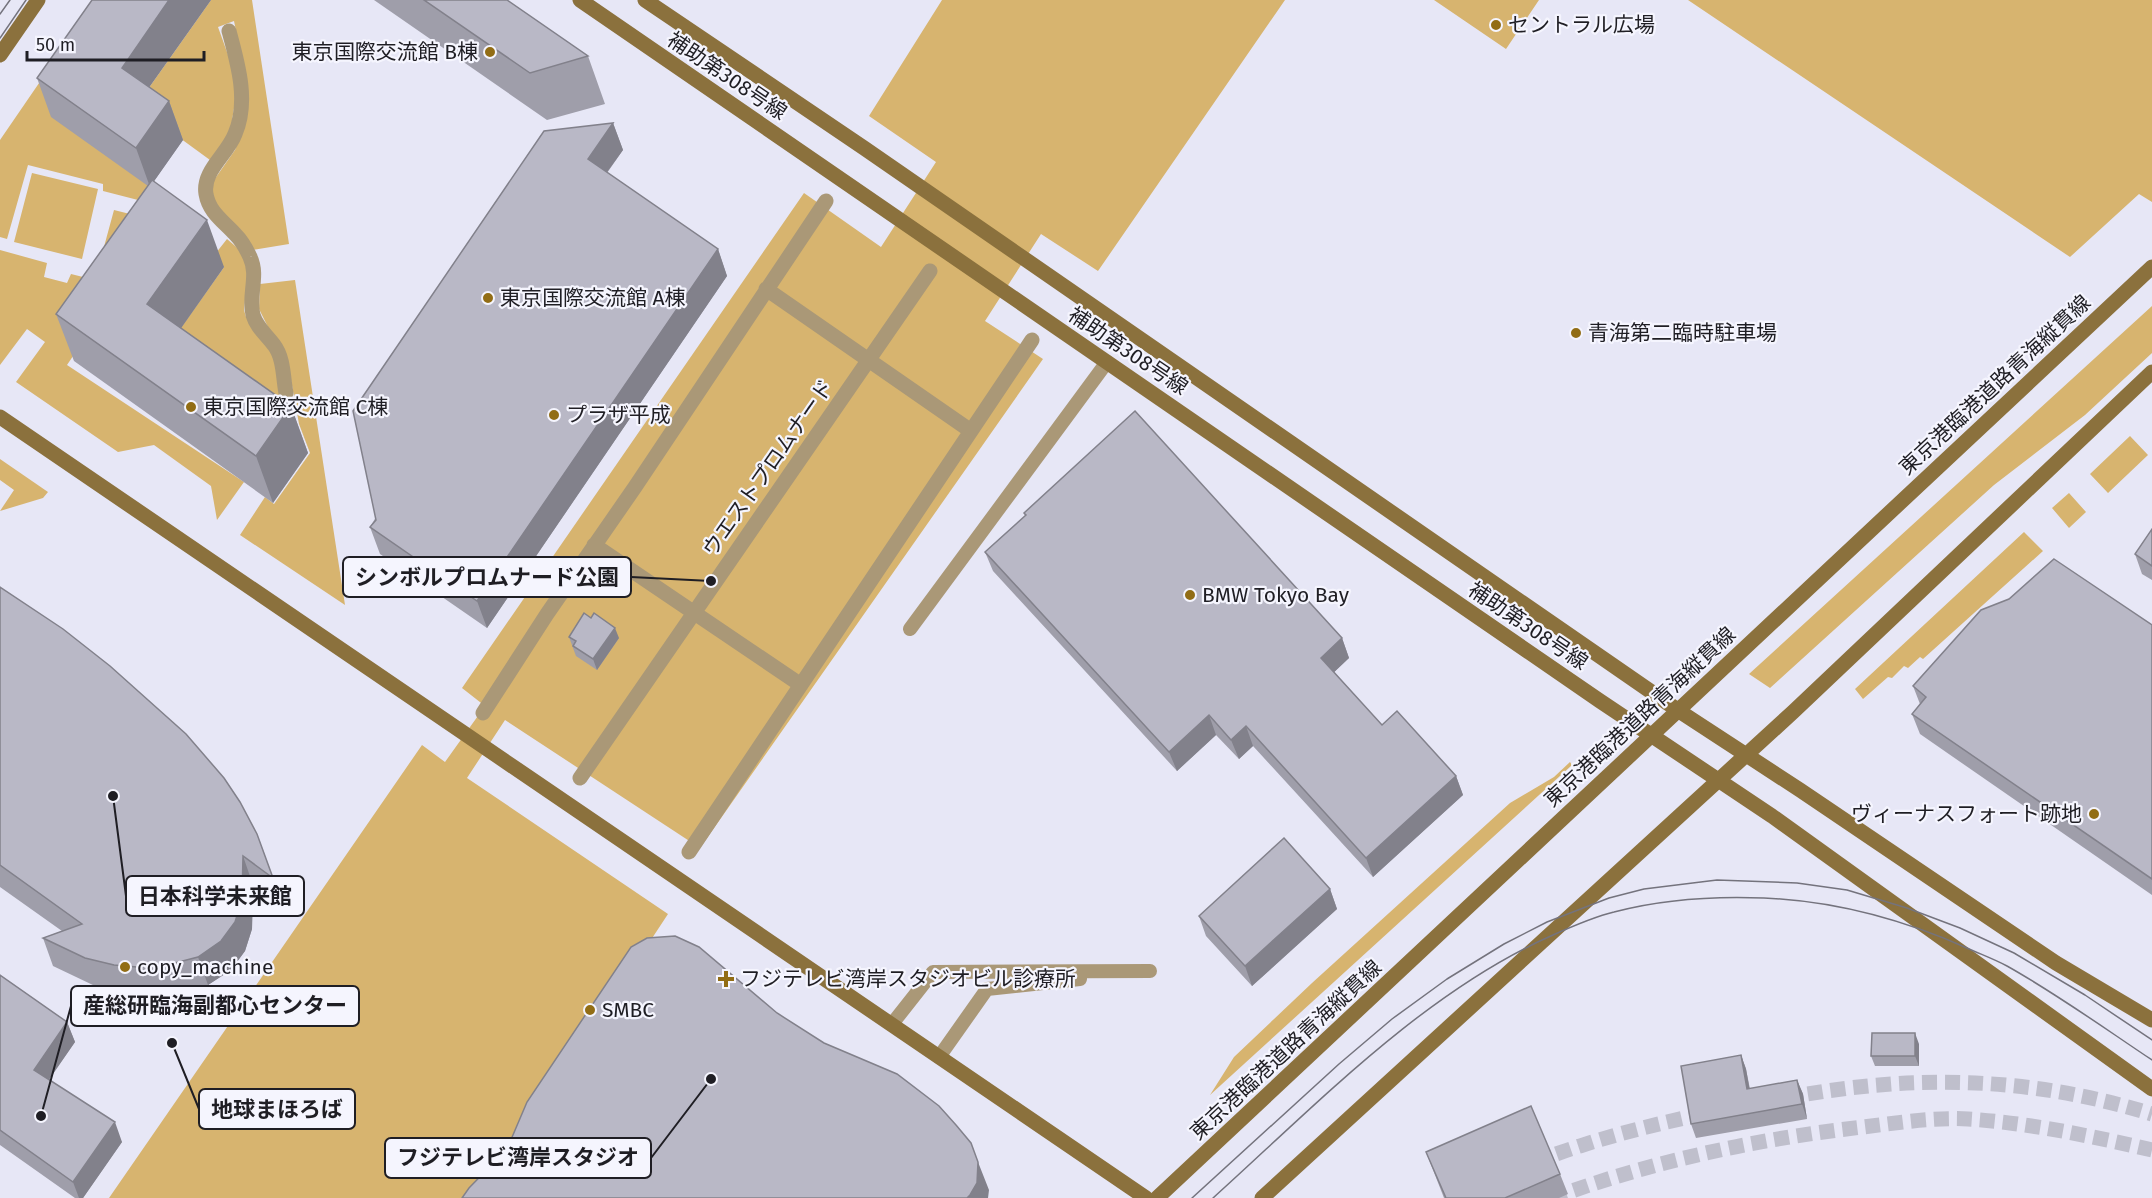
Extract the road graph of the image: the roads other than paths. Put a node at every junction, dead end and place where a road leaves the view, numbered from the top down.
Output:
1 (38, 0) edge
2 (580, 0) edge
3 (645, 0) edge
4 (229, 31) dead end
5 (0, 56) edge
6 (826, 201) dead end
7 (2152, 267) edge
8 (930, 271) dead end
9 (766, 289) junction
10 (1032, 340) dead end
11 (868, 360) junction
12 (1107, 362) junction
13 (2152, 372) edge
14 (286, 393) dead end
15 (0, 417) edge
16 (971, 431) junction
17 (594, 545) junction
18 (694, 613) junction
19 (910, 629) dead end
20 (801, 685) junction
21 (1679, 711) junction
22 (483, 713) dead end
23 (1652, 736) junction
24 (1746, 755) junction
25 (580, 778) dead end
26 (1719, 780) junction
27 (689, 852) dead end
28 (2152, 1020) edge
29 (892, 1024) junction
30 (939, 1057) junction
31 (2152, 1089) edge
32 (1146, 1198) edge
33 (1158, 1198) edge
34 (1262, 1198) edge

1 - 5 street
2 - 12 street, 補助第308号線
3 - 21 street, 補助第308号線
4 - 14 street
6 - 9 street
7 - 21 street, 東京港臨港道路青海縦貫線
8 - 11 street, ウエストプロムナード
9 - 11 street
9 - 17 street
10 - 16 street
11 - 16 street
11 - 18 street, ウエストプロムナード
12 - 19 lane
12 - 23 street, 補助第308号線
13 - 24 street
15 - 29 street
16 - 20 street
17 - 18 street
17 - 22 street
18 - 20 street
18 - 25 street, ウエストプロムナード
20 - 27 street
21 - 23 street, 東京港臨港道路青海縦貫線
21 - 24 street, 補助第308号線
23 - 26 street, 補助第308号線
23 - 33 street, 東京港臨港道路青海縦貫線
24 - 26 street
24 - 28 street, 補助第308号線
26 - 31 street, 補助第308号線
26 - 34 street
29 - 30 street
29 - 30 lane
30 - 32 street

